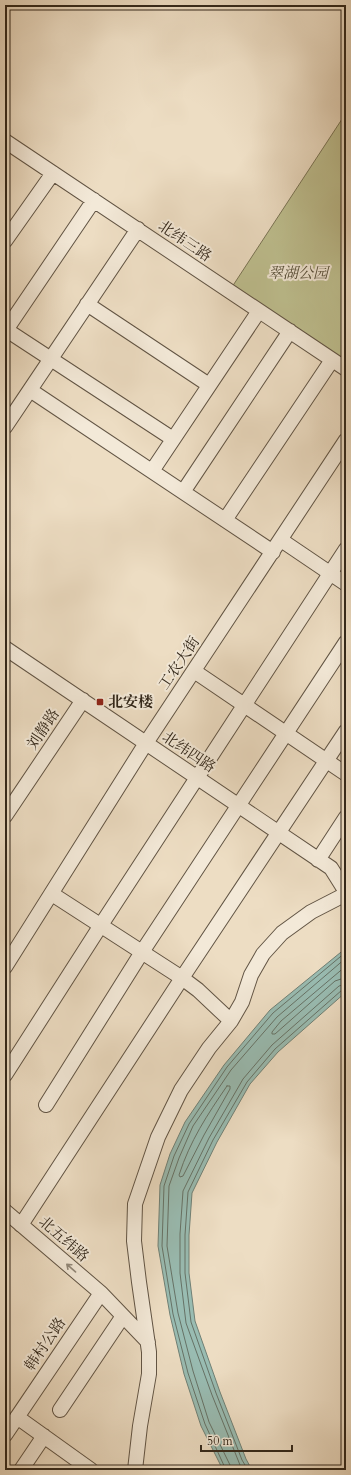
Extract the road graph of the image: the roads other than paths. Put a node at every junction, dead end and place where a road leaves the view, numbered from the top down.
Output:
1 (7, 146) edge
2 (53, 173) junction
3 (94, 200) junction
4 (138, 229) junction
5 (5, 241) edge
6 (87, 304) junction
7 (259, 311) junction
8 (6, 330) edge
9 (290, 331) junction
10 (50, 359) junction
11 (332, 360) junction
12 (346, 369) edge
13 (209, 385) junction
14 (30, 390) junction
15 (5, 427) edge
16 (173, 439) junction
17 (346, 440) edge
18 (152, 471) junction
19 (183, 492) junction
20 (225, 520) junction
21 (281, 540) junction
22 (346, 549) edge
23 (273, 552) junction
24 (330, 573) junction
25 (346, 584) edge
26 (346, 642) edge
27 (5, 648) edge
28 (5, 656) edge
29 (194, 671) junction
30 (81, 703) junction
31 (244, 705) junction
32 (346, 731) edge
33 (286, 733) junction
34 (142, 745) junction
35 (326, 761) junction
36 (346, 774) edge
37 (197, 777) junction
38 (238, 806) junction
39 (5, 816) edge
40 (346, 817) edge
41 (278, 832) junction
42 (318, 860) junction
43 (346, 893) edge
44 (52, 894) junction
45 (101, 925) junction
46 (142, 952) junction
47 (5, 953) edge
48 (5, 967) edge
49 (182, 978) junction
50 (231, 1021) junction
51 (5, 1075) edge
52 (46, 1105) dead end
53 (5, 1211) edge
54 (21, 1225) junction
55 (101, 1293) junction
56 (123, 1316) junction
57 (148, 1342) junction
58 (60, 1410) dead end
59 (17, 1417) junction
60 (5, 1435) edge
61 (44, 1436) junction
62 (82, 1467) edge
63 (21, 1470) edge
64 (136, 1470) edge

1 - 2 street, 北纬三路
2 - 3 street, 北纬三路
2 - 5 street
3 - 4 street, 北纬三路
3 - 8 street
4 - 6 street
4 - 7 street, 北纬三路
6 - 10 street
6 - 13 street
7 - 9 street, 北纬三路
7 - 13 street
8 - 10 street
9 - 11 street, 北纬三路
9 - 19 street
10 - 14 street
10 - 16 street
11 - 12 street, 北纬三路
11 - 20 street
13 - 16 street
14 - 15 street
14 - 18 street
16 - 18 street
17 - 21 street, 工农大街
18 - 19 street
19 - 20 street
20 - 23 street
21 - 23 street, 工农大街
21 - 24 street
22 - 24 street
23 - 29 street, 工农大街
24 - 25 street
24 - 31 street
26 - 33 street
27 - 30 street, 北纬四路
28 - 30 street, 北纬四路
29 - 31 street
29 - 34 street, 工农大街
30 - 34 street, 北纬四路
30 - 39 street, 刘静路
31 - 33 street
31 - 37 street
32 - 35 street
33 - 35 street
33 - 38 street
34 - 37 street, 北纬四路
34 - 44 street, 工农大街
34 - 47 street, 工农大街
35 - 36 street
35 - 41 street
37 - 38 street, 北纬四路
37 - 45 street
38 - 41 street, 北纬四路
38 - 46 street
40 - 42 street
41 - 42 street, 北纬四路
41 - 49 street
42 - 43 street, 北纬四路
43 - 50 street
44 - 45 street
44 - 48 street, 工农大街
45 - 46 street
45 - 51 street
46 - 49 street
46 - 52 street
49 - 50 street
49 - 54 street
50 - 57 street
53 - 54 street, 北五纬路
55 -> 54 street, 北五纬路
55 - 56 street, 北五纬路
55 - 59 street, 韩村公路
56 - 57 street, 北五纬路
56 - 58 street
57 - 64 street
59 - 60 street, 韩村公路
59 - 61 street
61 - 62 street
61 - 63 street

